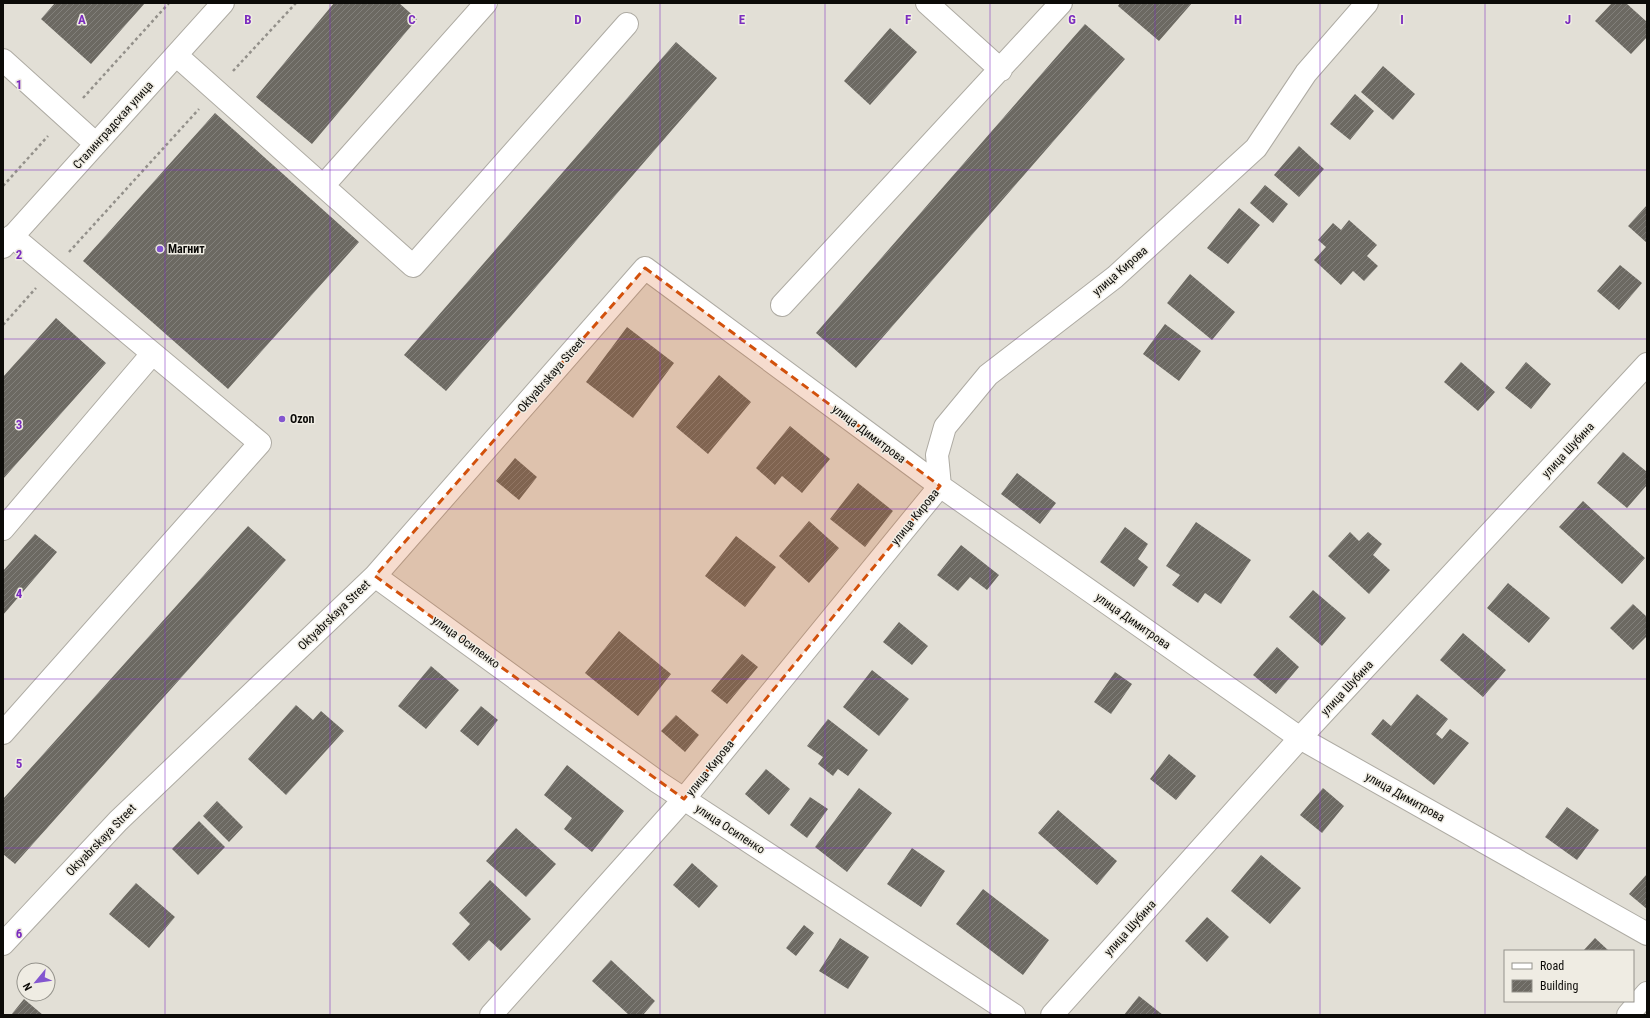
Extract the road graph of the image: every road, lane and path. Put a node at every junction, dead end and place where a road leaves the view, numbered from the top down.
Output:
1 (169, 3) edge
2 (224, 3) edge
3 (296, 3) edge
4 (486, 3) edge
5 (927, 3) edge
6 (1061, 3) edge
7 (1367, 3) edge
8 (627, 24) dead end
9 (176, 55) junction
10 (3, 60) edge
11 (1001, 70) junction
12 (216, 91) junction
13 (66, 116) junction
14 (96, 144) junction
15 (3, 186) edge
16 (323, 186) junction
17 (8, 242) edge
18 (646, 268) joint
19 (53, 270) junction
20 (782, 305) dead end
21 (3, 325) edge
22 (152, 354) junction
23 (1647, 364) edge
24 (940, 486) junction
25 (3, 529) edge
26 (375, 576) junction
27 (3, 733) edge
28 (1300, 738) junction
29 (684, 799) junction
30 (1647, 934) edge
31 (3, 944) edge
32 (1647, 994) edge
33 (491, 1015) edge
34 (1014, 1015) edge
35 (1052, 1015) edge
36 (1628, 1015) edge

1 - 13 path
2 - 9 street, Сталинградская улица
3 - 12 path
4 - 16 street
5 - 11 street
6 - 11 street
7 - 24 street, улица Кирова
8 - 16 street
9 - 12 street
9 - 14 street, Сталинградская улица
10 - 13 street
11 - 20 street
12 - 16 street
12 - 19 path
13 - 14 street
13 - 15 path
14 - 17 street, Сталинградская улица
17 - 19 street
18 - 24 street, улица Димитрова
18 - 26 street, Oktyabrskaya Street
19 - 21 path
19 - 22 street
22 - 25 street
22 - 27 street
23 - 28 street, улица Шубина
24 - 28 street, улица Димитрова
24 - 29 street, улица Кирова
26 - 29 street, улица Осипенко
26 - 31 street, Oktyabrskaya Street
28 - 30 street, улица Димитрова
28 - 35 street, улица Шубина
29 - 33 street, улица Кирова
29 - 34 street, улица Осипенко
32 - 36 street

